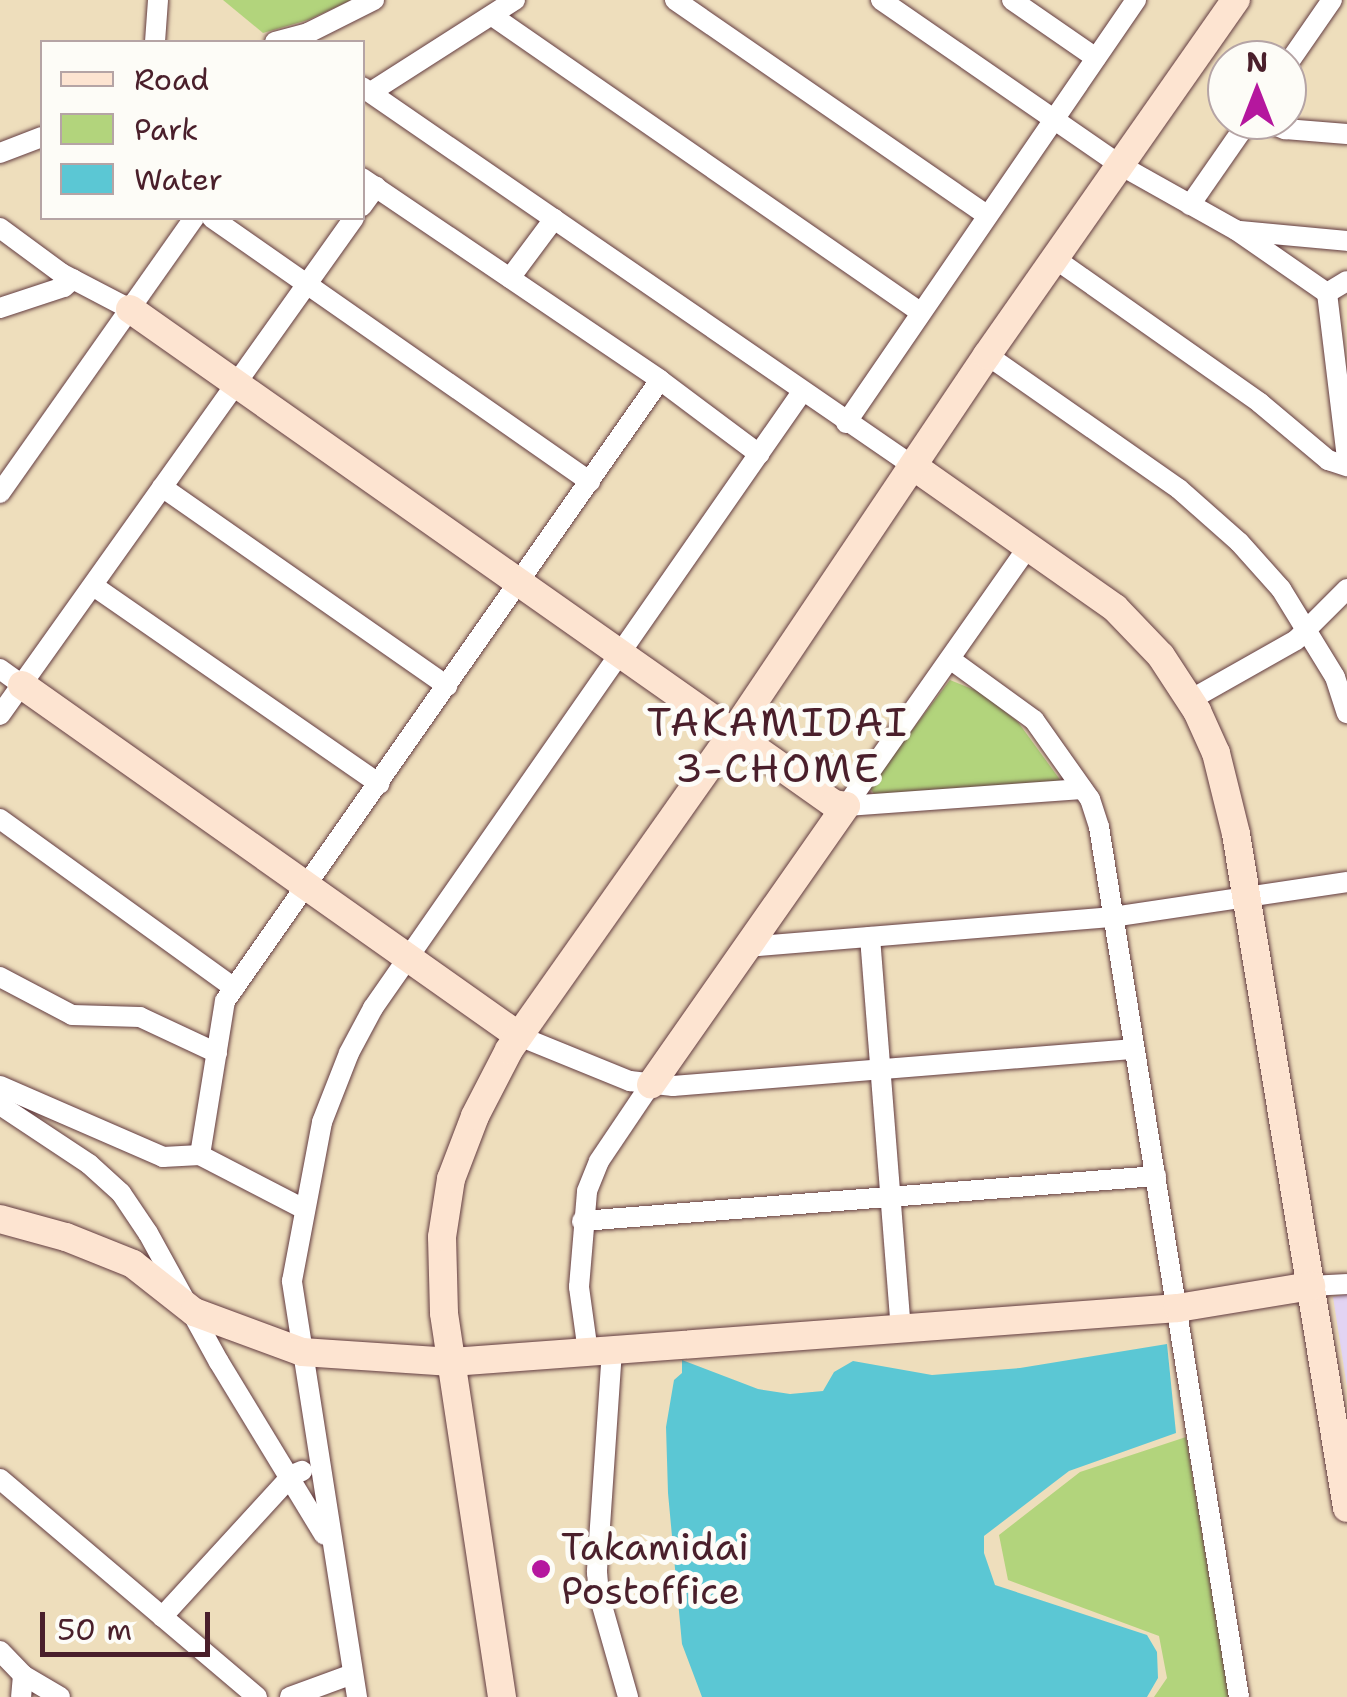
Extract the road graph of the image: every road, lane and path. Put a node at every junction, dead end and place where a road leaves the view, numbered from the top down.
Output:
1 (158, 0) edge
2 (374, 0) edge
3 (515, 0) edge
4 (675, 0) edge
5 (881, 0) edge
6 (1012, 0) edge
7 (1136, 0) edge
8 (1236, 0) edge
9 (1336, 5) edge
10 (494, 16) junction
11 (310, 38) edge
12 (155, 40) edge
13 (1307, 41) edge
14 (1096, 58) junction
15 (367, 89) edge
16 (1054, 119) junction
17 (1307, 131) edge
18 (1347, 134) edge
19 (40, 138) edge
20 (1235, 140) edge
21 (0, 153) edge
22 (1120, 165) junction
23 (369, 182) edge
24 (1190, 204) junction
25 (987, 216) junction
26 (554, 219) junction
27 (193, 220) edge
28 (215, 220) edge
29 (353, 220) edge
30 (0, 228) edge
31 (1236, 230) junction
32 (1347, 241) edge
33 (1054, 258) junction
34 (510, 278) junction
35 (73, 279) junction
36 (1347, 282) edge
37 (306, 283) junction
38 (1328, 293) junction
39 (0, 308) edge
40 (130, 309) junction
41 (920, 312) junction
42 (987, 355) junction
43 (660, 380) junction
44 (236, 382) junction
45 (802, 392) junction
46 (846, 423) junction
47 (759, 454) junction
48 (1347, 458) edge
49 (913, 466) junction
50 (1347, 466) edge
51 (590, 482) junction
52 (162, 487) junction
53 (0, 493) edge
54 (1028, 548) junction
55 (520, 582) junction
56 (94, 587) junction
57 (1347, 588) edge
58 (1307, 632) junction
59 (620, 654) junction
60 (950, 659) junction
61 (11, 677) edge
62 (447, 686) junction
63 (1190, 700) junction
64 (1347, 712) edge
65 (0, 715) edge
66 (733, 733) junction
67 (379, 784) junction
68 (1082, 789) junction
69 (846, 806) junction
70 (0, 819) edge
71 (1347, 882) edge
72 (308, 886) junction
73 (1247, 897) junction
74 (1113, 917) junction
75 (870, 937) junction
76 (747, 947) junction
77 (409, 957) junction
78 (0, 977) edge
79 (234, 988) junction
80 (519, 1036) junction
81 (1135, 1048) junction
82 (216, 1053) junction
83 (880, 1069) junction
84 (651, 1084) junction
85 (0, 1086) edge
86 (0, 1105) edge
87 (200, 1154) junction
88 (1156, 1176) junction
89 (890, 1197) junction
90 (304, 1209) junction
91 (0, 1219) edge
92 (582, 1220) junction
93 (1347, 1284) edge
94 (1311, 1286) junction
95 (1178, 1308) junction
96 (194, 1312) junction
97 (900, 1328) junction
98 (600, 1351) junction
99 (302, 1352) junction
100 (452, 1362) junction
101 (319, 1462) junction
102 (292, 1475) junction
103 (0, 1479) edge
104 (1347, 1508) edge
105 (333, 1552) junction
106 (162, 1617) junction
107 (0, 1651) edge
108 (353, 1674) junction
109 (23, 1675) junction
110 (22, 1697) edge
111 (60, 1697) edge
112 (256, 1697) edge
113 (290, 1697) edge
114 (357, 1697) edge
115 (502, 1697) edge
116 (628, 1697) edge
117 (1239, 1697) edge

1 - 12 street
2 - 11 street
3 - 10 street
4 - 25 street
5 - 16 street
6 - 14 street
7 - 14 street
8 - 22 street
9 - 13 street
10 - 15 street
10 - 41 street
14 - 16 street
15 - 26 street
16 - 22 street
16 - 25 street
17 - 18 street
19 - 21 street
20 - 24 street
22 - 24 street
22 - 33 street
23 - 34 street
24 - 31 street
25 - 41 street
26 - 34 street
26 - 45 street
27 - 40 street
28 - 37 street
29 - 37 street
30 - 35 street
31 - 32 street
31 - 38 street
33 - 42 street
33 - 50 street
34 - 43 street
35 - 39 street
35 - 40 street
36 - 38 street
37 - 44 street
37 - 51 street
38 - 48 street
40 - 44 street
40 - 53 street
41 - 46 street
42 - 49 street
42 - 58 street
43 - 47 street
43 - 51 street
44 - 52 street
44 - 55 street
45 - 46 street
45 - 47 street
46 - 49 street
47 - 59 street
49 - 54 street
49 - 66 street
51 - 55 street
52 - 56 street
52 - 62 street
54 - 60 street
54 - 63 street
55 - 59 street
55 - 62 street
56 - 61 street
56 - 67 street
57 - 58 street
58 - 63 street
58 - 64 street
59 - 66 street
59 - 77 street
60 - 68 street
60 - 69 street
61 - 65 street
61 - 72 street
62 - 67 street
63 - 73 street
66 - 69 street
66 - 80 street
67 - 72 street
68 - 69 street
68 - 74 street
69 - 76 street
70 - 79 street
71 - 73 street
72 - 77 street
72 - 79 street
73 - 74 street
73 - 94 street
74 - 75 street
74 - 81 street
75 - 76 street
75 - 83 street
76 - 84 street
77 - 80 street
77 - 90 street
78 - 82 street
79 - 82 street
80 - 84 street
80 - 100 street
81 - 83 street
81 - 88 street
82 - 87 street
83 - 84 street
83 - 89 street
84 - 92 street
85 - 87 street
86 - 96 street
87 - 90 street
88 - 89 street
88 - 95 street
89 - 92 street
89 - 97 street
90 - 99 street
91 - 96 street
92 - 98 street
93 - 94 street
94 - 95 street
94 - 104 street
95 - 97 street
95 - 117 street
96 - 99 street
96 - 102 street
97 - 98 street
98 - 100 street
98 - 116 street
99 - 100 street
99 - 101 street
100 - 115 street
101 - 102 street
101 - 105 street
102 - 105 street
102 - 106 street
103 - 106 street
105 - 108 street
106 - 112 street
107 - 109 street
108 - 113 street
108 - 114 street
109 - 110 street
109 - 111 street

